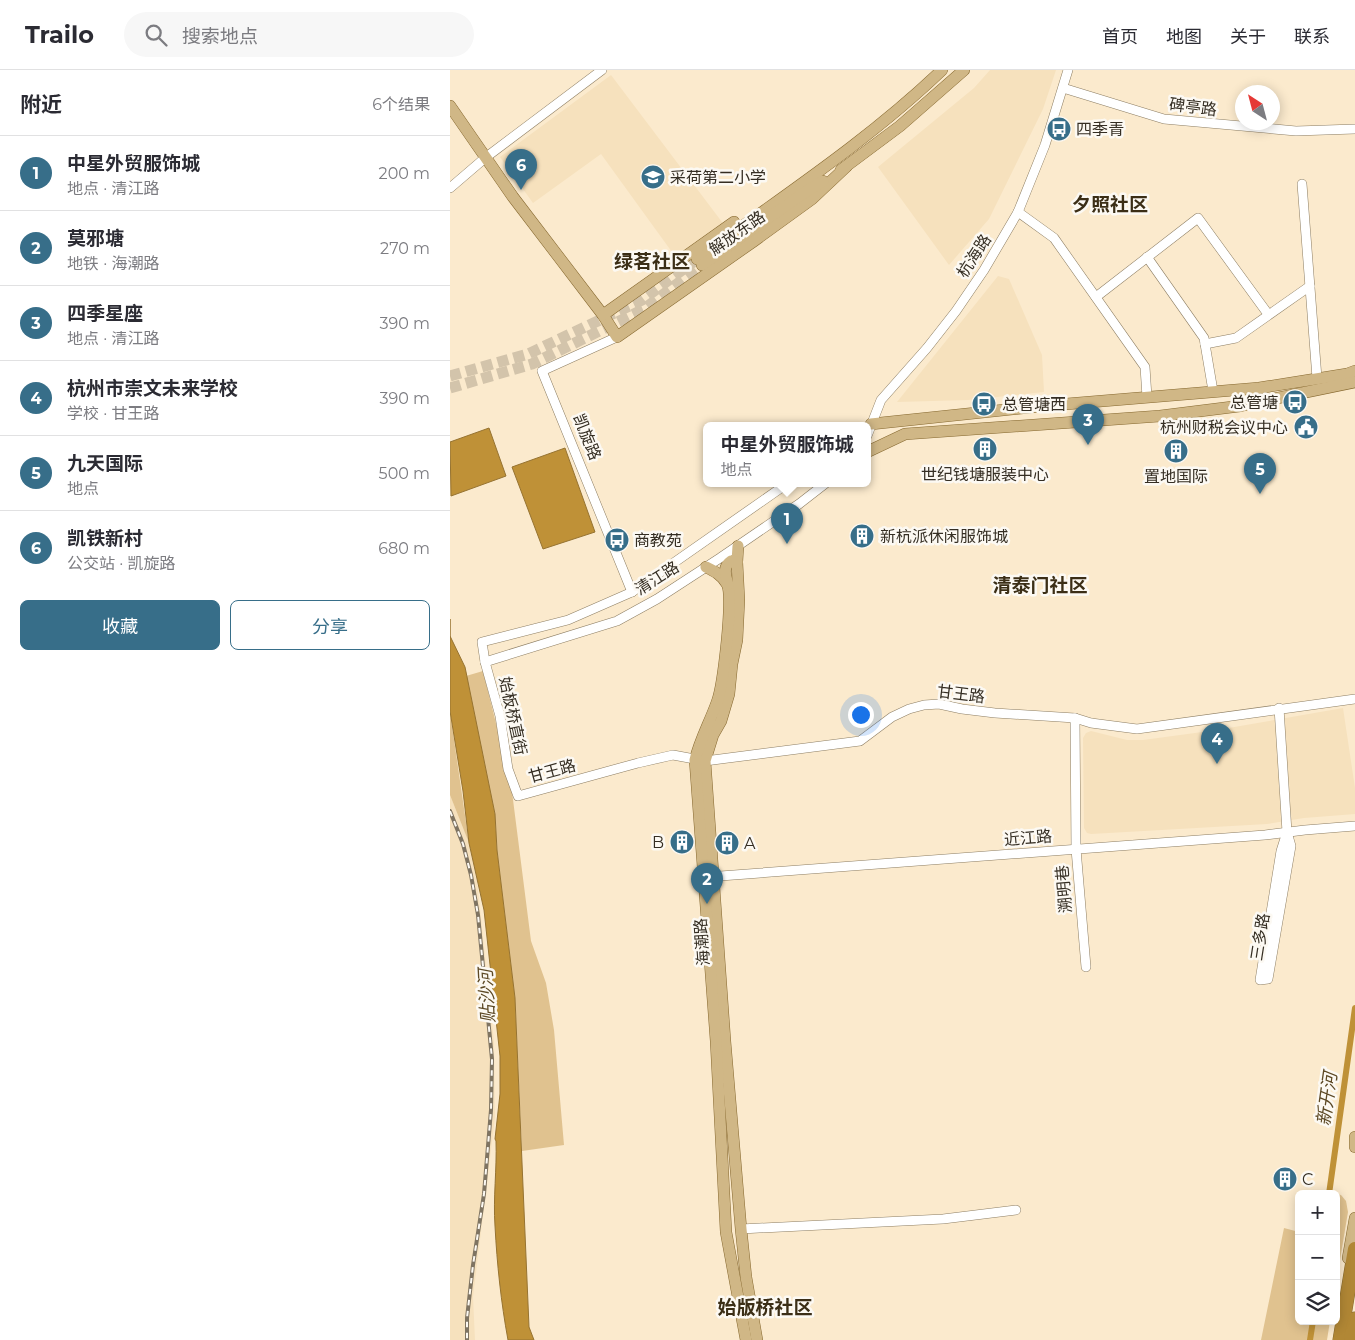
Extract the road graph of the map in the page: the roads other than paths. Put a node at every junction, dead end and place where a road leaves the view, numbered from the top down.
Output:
1 (602, 70) edge
2 (942, 70) edge
3 (964, 70) edge
4 (1068, 70) edge
5 (1063, 88) junction
6 (450, 106) edge
7 (1355, 129) edge
8 (838, 156) junction
9 (485, 158) junction
10 (846, 167) junction
11 (1302, 184) dead end
12 (450, 188) edge
13 (1018, 212) junction
14 (1147, 257) junction
15 (1310, 286) junction
16 (1096, 297) junction
17 (1268, 314) junction
18 (603, 315) junction
19 (617, 337) junction
20 (1205, 344) junction
21 (1352, 377) edge
22 (1317, 378) junction
23 (1212, 391) junction
24 (1146, 397) junction
25 (871, 422) edge
26 (871, 426) edge
27 (871, 450) edge
28 (782, 487) edge
29 (821, 487) edge
30 (738, 546) junction
31 (737, 562) junction
32 (706, 567) junction
33 (728, 585) junction
34 (632, 592) junction
35 (482, 642) joint
36 (485, 662) junction
37 (1355, 699) edge
38 (1279, 708) junction
39 (1075, 718) junction
40 (700, 760) junction
41 (518, 796) joint
42 (1355, 826) edge
43 (1287, 832) junction
44 (1076, 849) junction
45 (708, 877) junction
46 (1086, 967) dead end
47 (1355, 1137) edge
48 (1355, 1147) edge
49 (1016, 1210) dead end
50 (1355, 1218) edge
51 (741, 1229) junction
52 (1355, 1250) edge
53 (1355, 1319) edge
54 (746, 1340) edge
55 (758, 1340) edge
56 (1334, 1340) edge
57 (1340, 1340) edge
58 (1351, 1340) edge

1 - 9 street
2 - 8 main road, 解放东路
3 - 10 main road, 解放东路
4 - 5 street, 杭海路
5 - 7 street, 碑亭路
5 - 13 street, 杭海路
6 - 9 main road
8 - 10 main road, 解放东路
8 - 18 main road, 解放东路
9 - 12 street
9 - 18 main road
10 - 19 main road, 解放东路
11 - 15 street
13 - 16 street
13 - 25 street, 杭海路
14 - 16 street
14 - 17 street
14 - 20 street
15 - 17 street
15 - 22 street
16 - 24 street
17 - 20 street
18 - 19 main road
19 - 34 street, 凯旋路
20 - 23 street
21 - 22 main road
21 - 27 main road
22 - 23 main road
23 - 24 main road
24 - 26 main road
28 - 34 street, 清江路
29 - 30 street, 清江路
30 - 31 main road, 海潮路
30 - 32 street, 清江路
31 - 33 main road, 海潮路
31 - 40 main road, 海潮路
32 - 33 main road
32 - 36 street, 清江路
33 - 40 main road, 海潮路
34 - 35 street, 清江路
35 - 36 street, 始板桥直街
36 - 41 street, 始板桥直街
37 - 38 street, 甘王路
38 - 39 street, 甘王路
38 - 43 street, 三多路
39 - 40 street, 甘王路
39 - 44 street, 溯明巷
40 - 41 street, 甘王路
40 - 45 main road, 海潮路
42 - 43 street, 近江路
43 - 43 street, 三多路
43 - 44 street, 近江路
44 - 45 street, 近江路
44 - 46 street, 溯明巷
45 - 51 main road, 海潮路
45 - 54 main road, 海潮路
47 - 48 main road
49 - 51 street
50 - 56 main road
51 - 55 main road, 海潮路
52 - 57 highway
53 - 58 highway

